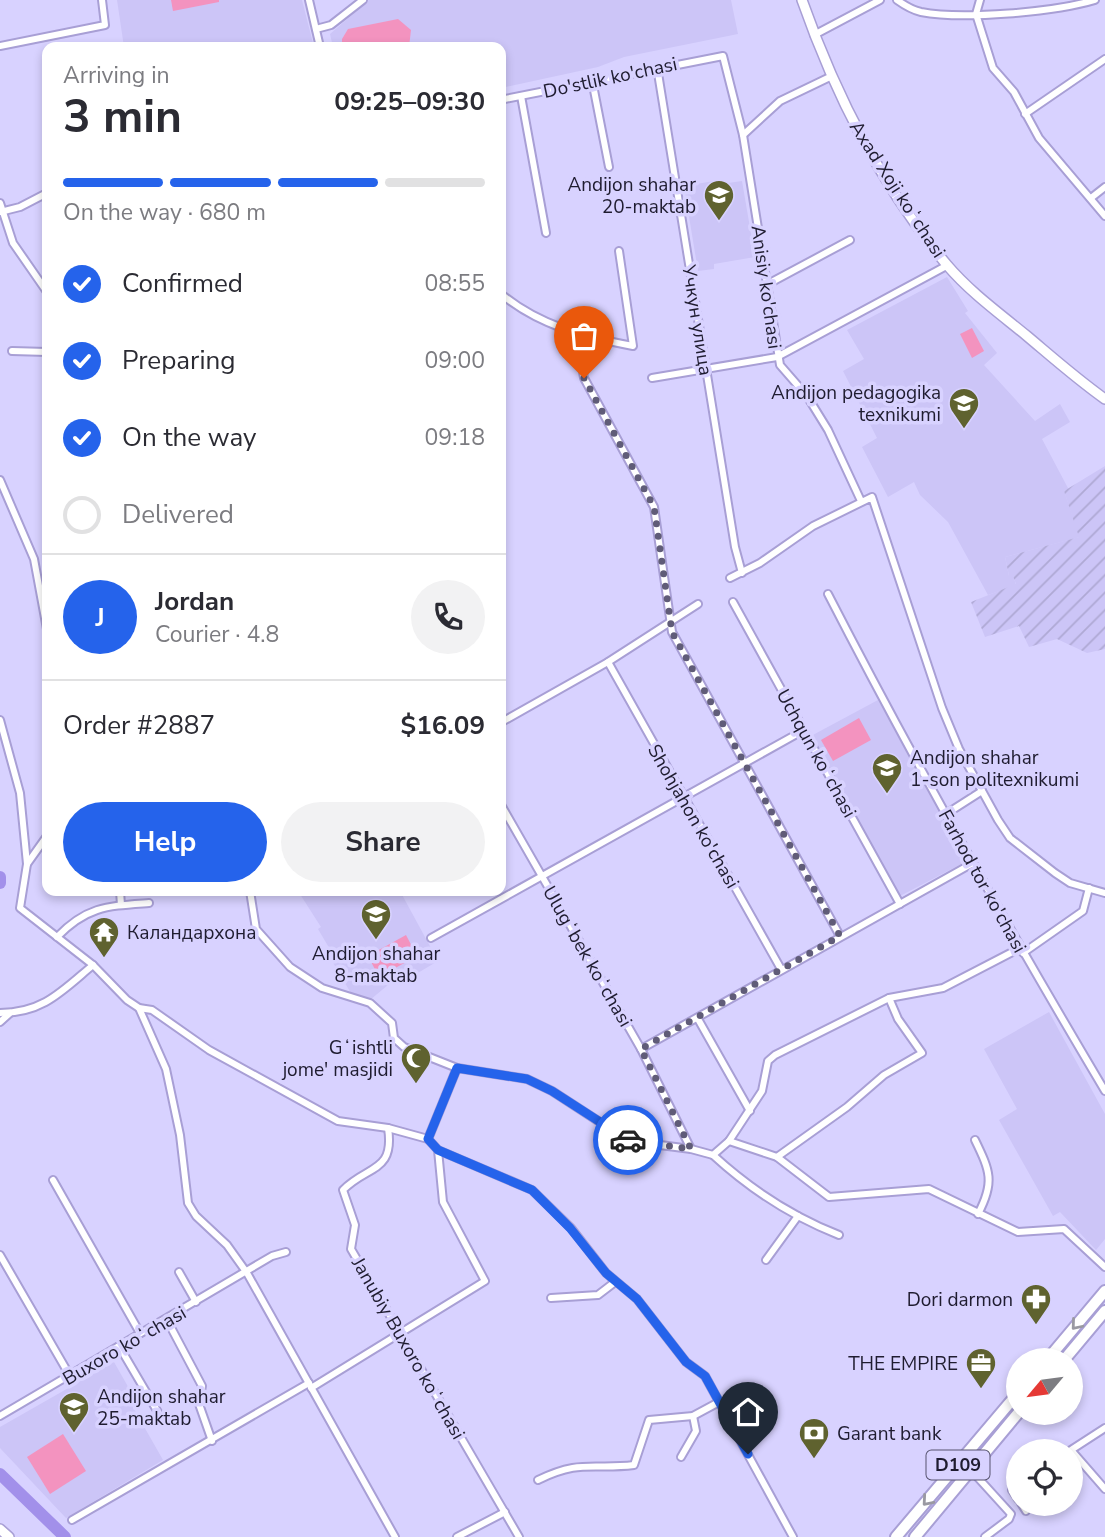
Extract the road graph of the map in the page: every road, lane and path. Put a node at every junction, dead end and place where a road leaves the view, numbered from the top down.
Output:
1 (102, 0) edge
2 (309, 0) edge
3 (363, 0) edge
4 (802, 0) edge
5 (880, 0) edge
6 (897, 0) edge
7 (980, 0) edge
8 (1095, 0) edge
9 (976, 14) junction
10 (316, 29) junction
11 (814, 35) junction
12 (319, 42) edge
13 (0, 46) edge
14 (721, 54) joint
15 (1105, 59) edge
16 (657, 67) junction
17 (832, 76) junction
18 (592, 80) junction
19 (521, 96) junction
20 (506, 99) edge
21 (1025, 114) junction
22 (743, 135) junction
23 (609, 167) dead end
24 (1105, 187) edge
25 (42, 196) edge
26 (1091, 198) junction
27 (0, 203) edge
28 (1, 212) edge
29 (1105, 216) edge
30 (546, 233) dead end
31 (850, 240) dead end
32 (619, 251) dead end
33 (948, 265) junction
34 (768, 284) junction
35 (42, 285) edge
36 (506, 298) edge
37 (577, 335) junction
38 (12, 351) dead end
39 (42, 352) edge
40 (777, 357) junction
41 (706, 368) junction
42 (652, 378) dead end
43 (1105, 399) edge
44 (0, 480) edge
45 (861, 501) junction
46 (742, 573) junction
47 (730, 578) dead end
48 (828, 594) dead end
49 (42, 602) edge
50 (733, 603) dead end
51 (698, 604) dead end
52 (672, 620) junction
53 (608, 662) junction
54 (0, 720) edge
55 (506, 720) edge
56 (804, 730) junction
57 (744, 763) junction
58 (982, 791) junction
59 (683, 797) junction
60 (506, 813) edge
61 (946, 814) junction
62 (42, 843) edge
63 (973, 863) junction
64 (27, 864) junction
65 (542, 875) junction
66 (1089, 888) junction
67 (1105, 893) edge
68 (506, 895) edge
69 (120, 896) edge
70 (251, 896) edge
71 (505, 896) edge
72 (149, 903) dead end
73 (900, 904) junction
74 (121, 905) junction
75 (840, 936) junction
76 (57, 937) junction
77 (431, 938) dead end
78 (1021, 950) junction
79 (93, 965) junction
80 (781, 969) junction
81 (889, 998) junction
82 (139, 1007) junction
83 (0, 1013) edge
84 (10, 1013) junction
85 (698, 1019) junction
86 (0, 1022) edge
87 (641, 1049) junction
88 (457, 1068) junction
89 (1105, 1091) edge
90 (750, 1111) junction
91 (388, 1128) junction
92 (428, 1139) junction
93 (975, 1140) dead end
94 (729, 1141) junction
95 (691, 1149) junction
96 (438, 1150) junction
97 (713, 1155) junction
98 (777, 1157) junction
99 (52, 1180) dead end
100 (978, 1214) junction
101 (798, 1216) junction
102 (838, 1235) dead end
103 (286, 1252) dead end
104 (0, 1255) edge
105 (766, 1260) dead end
106 (1105, 1267) edge
107 (178, 1272) dead end
108 (247, 1273) junction
109 (615, 1282) junction
110 (1105, 1291) edge
111 (551, 1298) dead end
112 (196, 1302) junction
113 (1105, 1311) edge
114 (167, 1320) junction
115 (401, 1332) junction
116 (141, 1333) junction
117 (119, 1346) junction
118 (1057, 1348) edge
119 (1074, 1348) edge
120 (70, 1376) junction
121 (310, 1385) junction
122 (719, 1402) junction
123 (1006, 1407) edge
124 (159, 1414) dead end
125 (0, 1416) edge
126 (693, 1416) junction
127 (1008, 1425) edge
128 (1105, 1428) edge
129 (212, 1441) junction
130 (1083, 1443) edge
131 (681, 1457) dead end
132 (1083, 1464) edge
133 (971, 1470) junction
134 (538, 1480) dead end
135 (1105, 1489) edge
136 (505, 1512) junction
137 (72, 1520) dead end
138 (0, 1529) edge
139 (9, 1537) edge
140 (395, 1537) edge
141 (457, 1537) edge
142 (519, 1537) edge
143 (793, 1537) edge
144 (896, 1537) edge
145 (915, 1537) edge
146 (985, 1537) edge

1 - 13 street
2 - 10 street
3 - 10 street
4 - 11 street, Axad Xoji koʻchasi
5 - 11 street
6 - 9 street
7 - 9 street
8 - 9 street
9 - 21 street
10 - 12 street
11 - 17 street, Axad Xoji koʻchasi
14 - 16 street, Do'stlik ko'chasi
14 - 22 street, Anisiy ko'chasi
15 - 21 street
16 - 18 street, Do'stlik ko'chasi
16 - 41 street, Учкун улица
17 - 22 street
17 - 33 street, Axad Xoji koʻchasi
18 - 19 street, Do'stlik ko'chasi
18 - 23 street
19 - 20 street, Do'stlik ko'chasi
19 - 30 street
21 - 26 street
22 - 34 street, Anisiy ko'chasi
24 - 26 street
25 - 28 street
26 - 29 street
27 - 28 street
28 - 35 street
31 - 34 street
32 - 37 street
33 - 40 street
33 - 43 street, Axad Xoji koʻchasi
34 - 40 street, Anisiy ko'chasi
36 - 37 street
37 - 52 street
38 - 39 street
40 - 41 street
40 - 45 street, Anisiy ko'chasi
41 - 42 street
41 - 46 street, Учкун улица
44 - 49 street
45 - 46 street
45 - 58 street
46 - 47 street
48 - 61 street, Farhod tor ko'chasi
50 - 56 street, Uchqun koʻchasi
51 - 52 street
52 - 53 street
52 - 57 street
53 - 55 street
53 - 59 street, Shohjahon ko'chasi
54 - 64 street
56 - 57 street
56 - 73 street, Uchqun koʻchasi
57 - 59 street
57 - 75 street
58 - 61 street
58 - 66 street
59 - 65 street
59 - 80 street, Shohjahon ko'chasi
60 - 65 street, Ulugʻbek koʻchasi
61 - 63 street, Farhod tor ko'chasi
62 - 64 street
63 - 73 street
63 - 78 street, Farhod tor ko'chasi
64 - 76 street
65 - 68 street
65 - 87 street, Ulugʻbek koʻchasi
66 - 67 street
66 - 78 street
69 - 74 street
70 - 88 street
71 - 77 street
72 - 74 street
73 - 75 street
74 - 76 street
75 - 80 street
76 - 79 street
78 - 81 street
78 - 89 street, Farhod tor ko'chasi
79 - 82 street
79 - 84 street
80 - 85 street
81 - 90 street
81 - 98 street
82 - 91 street
82 - 108 street
83 - 84 street
84 - 86 street
85 - 87 street
85 - 90 street
87 - 95 street, Ulugʻbek koʻchasi
88 - 92 street
88 - 95 street
90 - 94 street
91 - 92 street
91 - 115 street, Janubiy Buxoro koʻchasi
92 - 96 street
93 - 100 street
94 - 97 street
94 - 98 street
95 - 97 street
96 - 109 street
96 - 115 street
97 - 101 street
98 - 100 street
99 - 116 street
100 - 106 street
101 - 102 street
101 - 105 street
103 - 108 street, Buxoro koʻchasi
104 - 120 street
107 - 112 street
108 - 112 street, Buxoro koʻchasi
108 - 121 street
109 - 111 street
109 - 122 street
110 -> 118 main road
112 - 114 street, Buxoro koʻchasi
113 - 119 main road
114 - 116 street, Buxoro koʻchasi
114 - 129 street
115 - 121 street
115 - 136 street, Janubiy Buxoro koʻchasi
116 - 117 street, Buxoro koʻchasi
117 - 120 street, Buxoro koʻchasi
117 - 124 street
120 - 125 street, Buxoro koʻchasi
121 - 129 street
121 - 140 street
122 - 126 street
122 - 143 street
123 -> 144 main road, D109
126 - 131 street
126 - 134 street
127 - 133 main road, D109
128 - 130 street
129 - 137 street
132 - 135 street
133 - 145 main road, D109
133 - 146 street
136 - 141 street
136 - 142 street, Janubiy Buxoro koʻchasi
138 - 139 street

